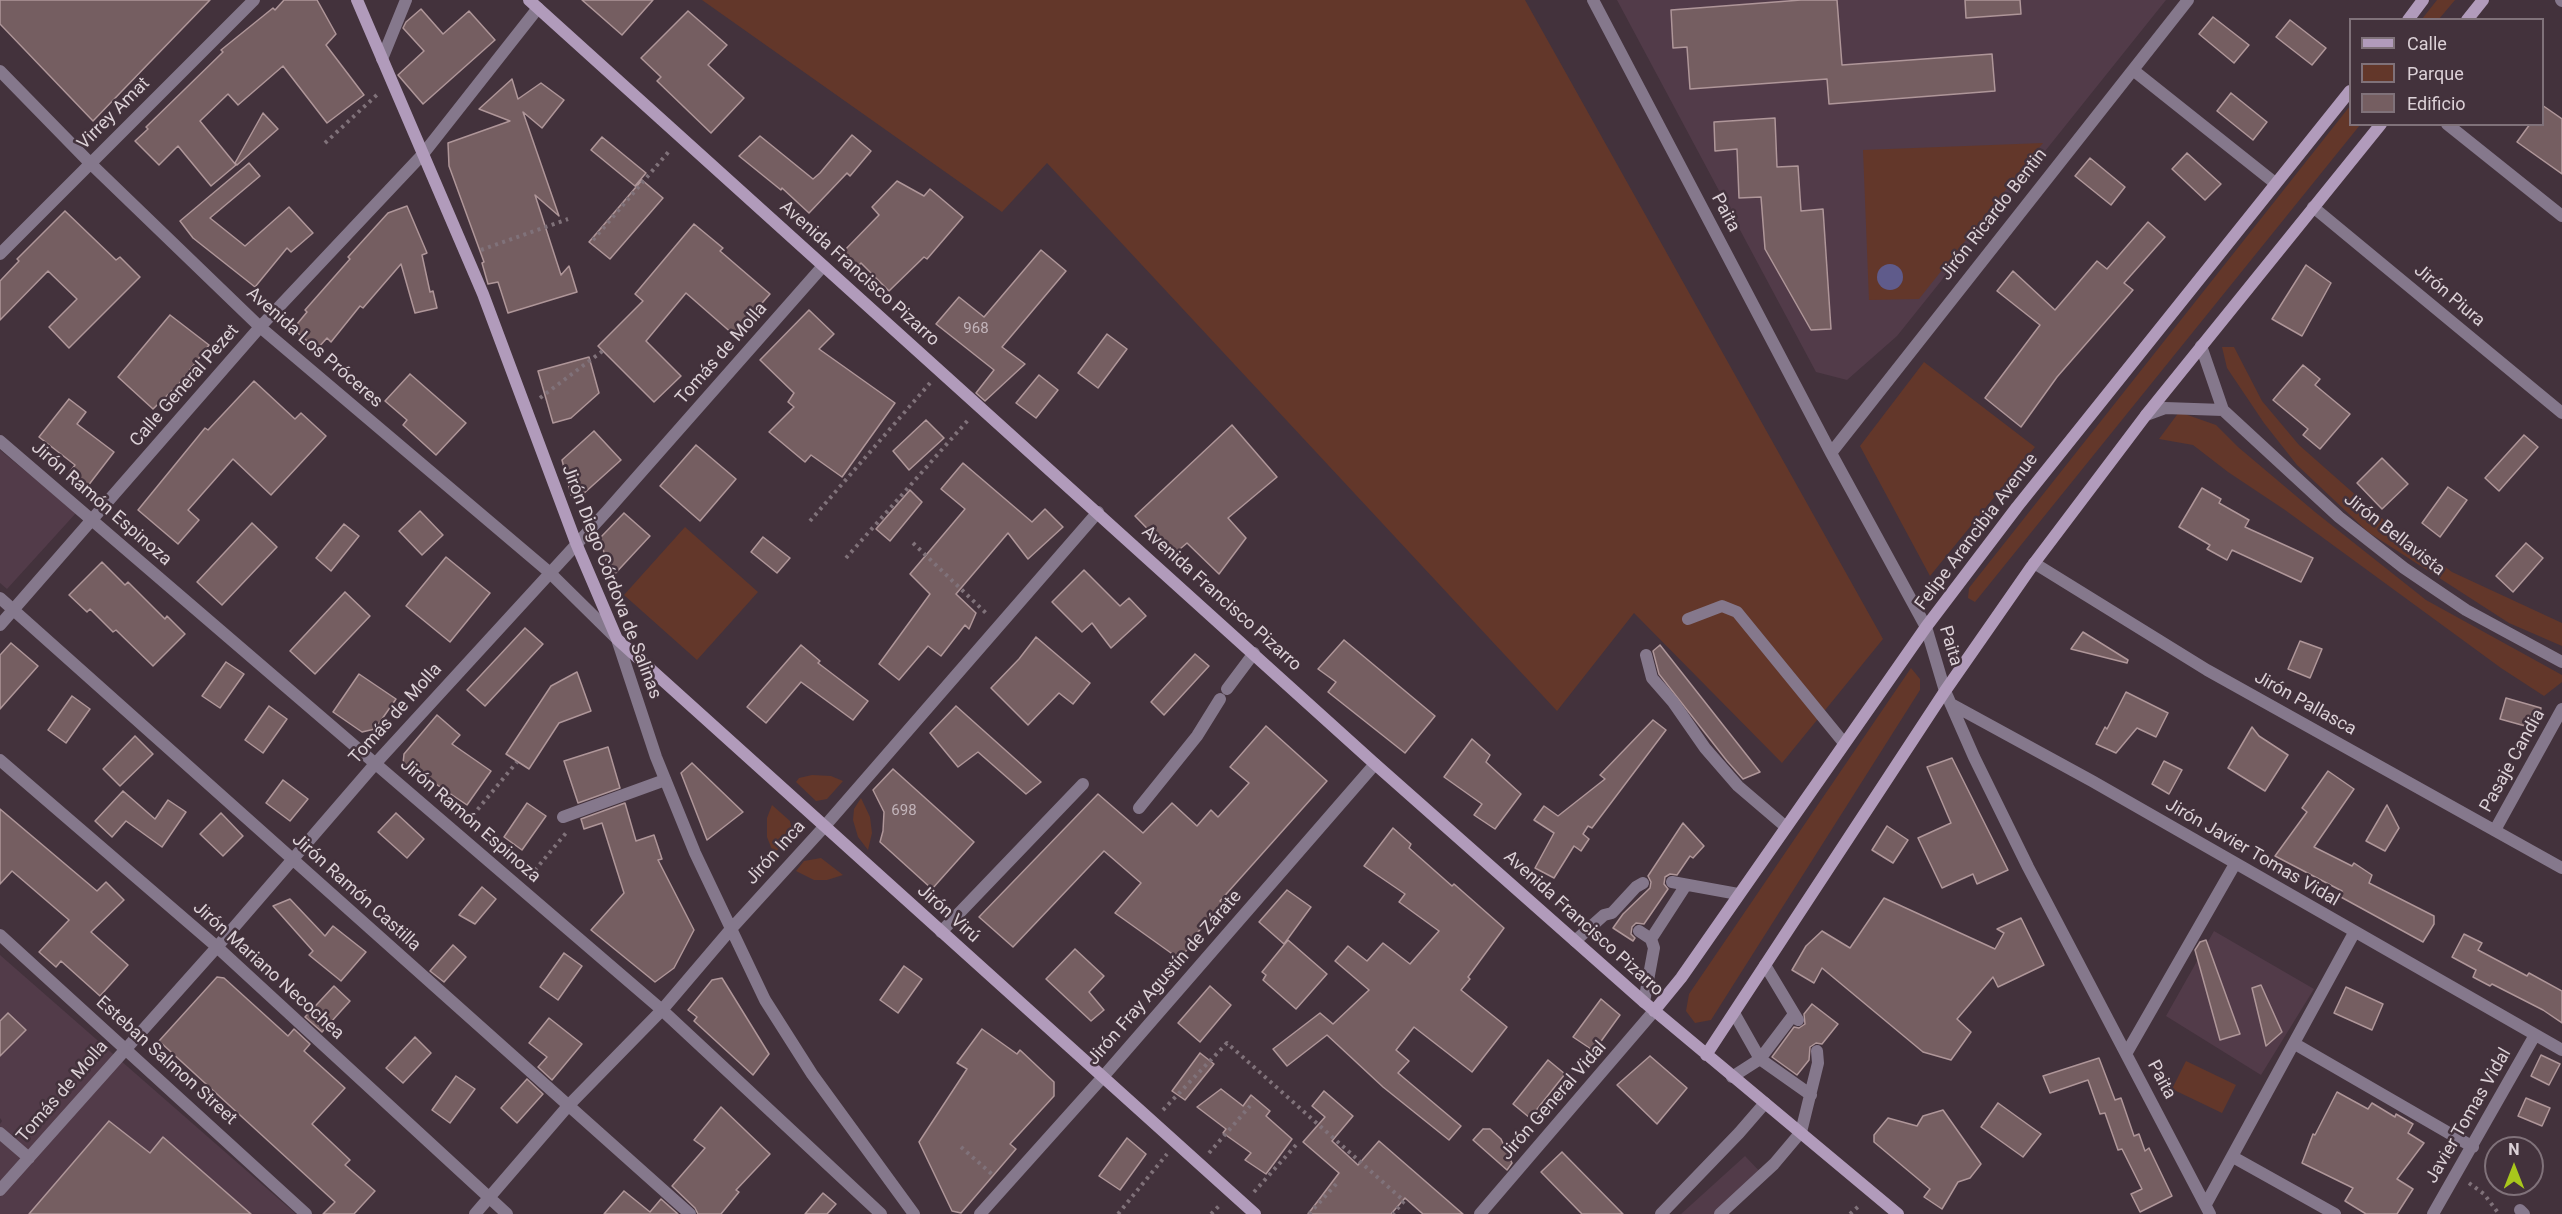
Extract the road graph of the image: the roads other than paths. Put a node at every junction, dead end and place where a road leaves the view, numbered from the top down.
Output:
1 (254, 0) edge
2 (357, 0) edge
3 (406, 0) edge
4 (1593, 0) edge
5 (2188, 0) edge
6 (2423, 0) edge
7 (2483, 0) edge
8 (534, 4) edge
9 (2410, 18) edge
10 (2469, 18) edge
11 (382, 59) junction
12 (0, 70) edge
13 (2133, 70) junction
14 (2349, 92) edge
15 (2379, 126) edge
16 (2450, 126) edge
17 (423, 154) junction
18 (90, 163) junction
19 (2275, 183) junction
20 (2313, 207) junction
21 (2562, 216) edge
22 (0, 254) edge
23 (823, 266) junction
24 (260, 327) junction
25 (2201, 346) junction
26 (2223, 410) junction
27 (2562, 412) edge
28 (2146, 415) junction
29 (0, 441) edge
30 (1831, 453) junction
31 (1098, 512) junction
32 (93, 520) junction
33 (576, 543) junction
34 (2034, 563) junction
35 (549, 572) junction
36 (0, 598) edge
37 (14, 610) junction
38 (1688, 619) dead end
39 (0, 625) edge
40 (1926, 627) junction
41 (617, 639) junction
42 (1254, 653) junction
43 (1646, 655) dead end
44 (2562, 662) edge
45 (1945, 691) junction
46 (1951, 704) junction
47 (2562, 709) edge
48 (1845, 743) junction
49 (0, 760) edge
50 (375, 764) junction
51 (1375, 764) junction
52 (665, 780) junction
53 (1083, 784) dead end
54 (1139, 808) dead end
55 (563, 817) dead end
56 (824, 826) junction
57 (1786, 827) junction
58 (2495, 830) junction
59 (292, 860) junction
60 (2235, 864) junction
61 (2562, 868) edge
62 (1672, 882) dead end
63 (1643, 883) dead end
64 (1686, 885) junction
65 (1738, 894) junction
66 (731, 929) junction
67 (1639, 931) dead end
68 (941, 932) junction
69 (2354, 933) junction
70 (0, 935) edge
71 (1651, 939) junction
72 (1575, 941) junction
73 (217, 947) junction
74 (1765, 965) junction
75 (1644, 1002) junction
76 (662, 1010) junction
77 (1654, 1011) junction
78 (1734, 1012) junction
79 (2535, 1035) junction
80 (2295, 1044) junction
81 (126, 1047) junction
82 (2562, 1050) edge
83 (1817, 1051) dead end
84 (2126, 1054) junction
85 (1706, 1055) junction
86 (1760, 1059) junction
87 (1732, 1077) junction
88 (1102, 1078) junction
89 (1810, 1095) junction
90 (1765, 1103) junction
91 (568, 1106) junction
92 (1801, 1132) junction
93 (0, 1133) edge
94 (2473, 1147) junction
95 (2233, 1157) junction
96 (29, 1158) junction
97 (0, 1190) edge
98 (490, 1198) junction
99 (2208, 1209) edge
100 (306, 1214) edge
101 (476, 1214) edge
102 (507, 1214) edge
103 (690, 1214) edge
104 (881, 1214) edge
105 (914, 1214) edge
106 (980, 1214) edge
107 (1255, 1214) edge
108 (1480, 1214) edge
109 (1661, 1214) edge
110 (1720, 1214) edge
111 (1898, 1214) edge
112 (2334, 1214) edge
113 (2433, 1214) edge

1 - 18 street, Virrey Amat
2 - 11 main road, Jirón Diego Córdova de Salinas
3 - 11 street
4 - 30 street, Paita
5 - 13 street, Jirón Ricardo Bentin
6 - 9 main road
7 - 10 main road
8 - 17 street, Calle General Pezet
8 - 23 main road, Avenida Francisco Pizarro
11 - 17 main road, Jirón Diego Córdova de Salinas
12 - 18 street, Avenida Los Próceres
13 - 19 street
13 - 30 street, Jirón Ricardo Bentin
14 - 19 main road, Felipe Arancibia Avenue
15 - 20 main road
16 - 21 street
17 - 24 street, Calle General Pezet
17 - 33 main road, Jirón Diego Córdova de Salinas
18 - 22 street, Virrey Amat
18 - 24 street, Avenida Los Próceres
19 - 40 main road, Felipe Arancibia Avenue
20 - 25 main road
20 - 27 street, Jirón Piura
23 - 31 main road, Avenida Francisco Pizarro
23 - 33 street, Tomás de Molla
24 - 32 street, Calle General Pezet
24 - 35 street, Avenida Los Próceres
25 - 26 street, Jirón Bellavista
25 - 28 main road
26 - 28 street
26 - 44 street, Jirón Bellavista
28 - 34 main road
29 - 32 street, Jirón Ramón Espinoza
30 - 40 street, Paita
31 - 42 main road, Avenida Francisco Pizarro
31 - 56 street, Jirón Inca
32 - 37 street, Calle General Pezet
32 - 50 street, Jirón Ramón Espinoza
33 - 35 street, Tomás de Molla
33 - 41 main road, Jirón Diego Córdova de Salinas
34 - 45 main road
34 - 58 street, Jirón Pallasca
35 - 41 street, Avenida Los Próceres
35 - 50 street, Tomás de Molla
36 - 37 street, Jirón Ramón Castilla
37 - 39 street, Calle General Pezet
37 - 59 street, Jirón Ramón Castilla
38 - 48 street
40 - 45 street, Paita
40 - 48 main road, Felipe Arancibia Avenue
41 - 52 street, Jirón Diego Córdova de Salinas
41 - 56 main road, Jirón Virú
42 - 51 main road, Avenida Francisco Pizarro
42 - 54 street
43 - 57 street
45 - 46 street, Paita
45 - 74 main road
46 - 60 street, Jirón Javier Tomas Vidal
46 - 84 street, Paita
47 - 58 street, Pasaje Candia
48 - 57 main road, Felipe Arancibia Avenue
49 - 73 street, Jirón Mariano Necochea
50 - 59 street, Tomás de Molla
50 - 76 street, Jirón Ramón Espinoza
51 - 72 main road, Avenida Francisco Pizarro
51 - 88 street, Jirón Fray Agustín de Zárate
52 - 55 street
52 - 66 street, Jirón Diego Córdova de Salinas
53 - 68 street
56 - 66 street, Jirón Inca
56 - 68 main road, Jirón Virú
57 - 65 main road, Felipe Arancibia Avenue
58 - 61 street, Jirón Pallasca
59 - 73 street, Tomás de Molla
59 - 91 street, Jirón Ramón Castilla
60 - 69 street, Jirón Javier Tomas Vidal
60 - 84 street
62 - 64 street
63 - 72 street
64 - 65 street
64 - 71 street
65 - 77 main road, Felipe Arancibia Avenue
66 - 76 street, Jirón Inca
66 - 105 street, Jirón Diego Córdova de Salinas
67 - 71 street
68 - 88 main road, Jirón Virú
69 - 79 street, Jirón Javier Tomas Vidal
69 - 80 street
70 - 81 street, Esteban Salmon Street
71 - 75 street
72 - 75 main road, Avenida Francisco Pizarro
73 - 81 street, Tomás de Molla
73 - 98 street, Jirón Mariano Necochea
74 - 78 main road
74 - 86 street
75 - 77 main road, Avenida Francisco Pizarro
76 - 91 street, Jirón Inca
76 - 104 street, Jirón Ramón Espinoza
77 - 85 main road, Avenida Francisco Pizarro
77 - 108 street, Jirón General Vidal
78 - 85 main road
78 - 86 street
79 - 82 street, Jirón Javier Tomas Vidal
79 - 94 street, Javier Tomas Vidal
80 - 94 street
80 - 95 street
81 - 96 street, Tomás de Molla
81 - 100 street, Esteban Salmon Street
83 - 89 street
84 - 99 street, Paita
85 - 87 main road, Avenida Francisco Pizarro
86 - 87 street
86 - 89 street
87 - 90 main road, Avenida Francisco Pizarro
88 - 106 street, Jirón Fray Agustín de Zárate
88 - 107 main road, Jirón Virú
89 - 92 street
90 - 92 main road, Avenida Francisco Pizarro
90 - 109 street
91 - 98 street, Jirón Inca
91 - 103 street, Jirón Ramón Castilla
92 - 110 street
92 - 111 main road, Avenida Francisco Pizarro
93 - 96 street
94 - 113 street, Javier Tomas Vidal
95 - 99 street
95 - 112 street
96 - 97 street, Tomás de Molla
98 - 101 street, Jirón Inca
98 - 102 street, Jirón Mariano Necochea

